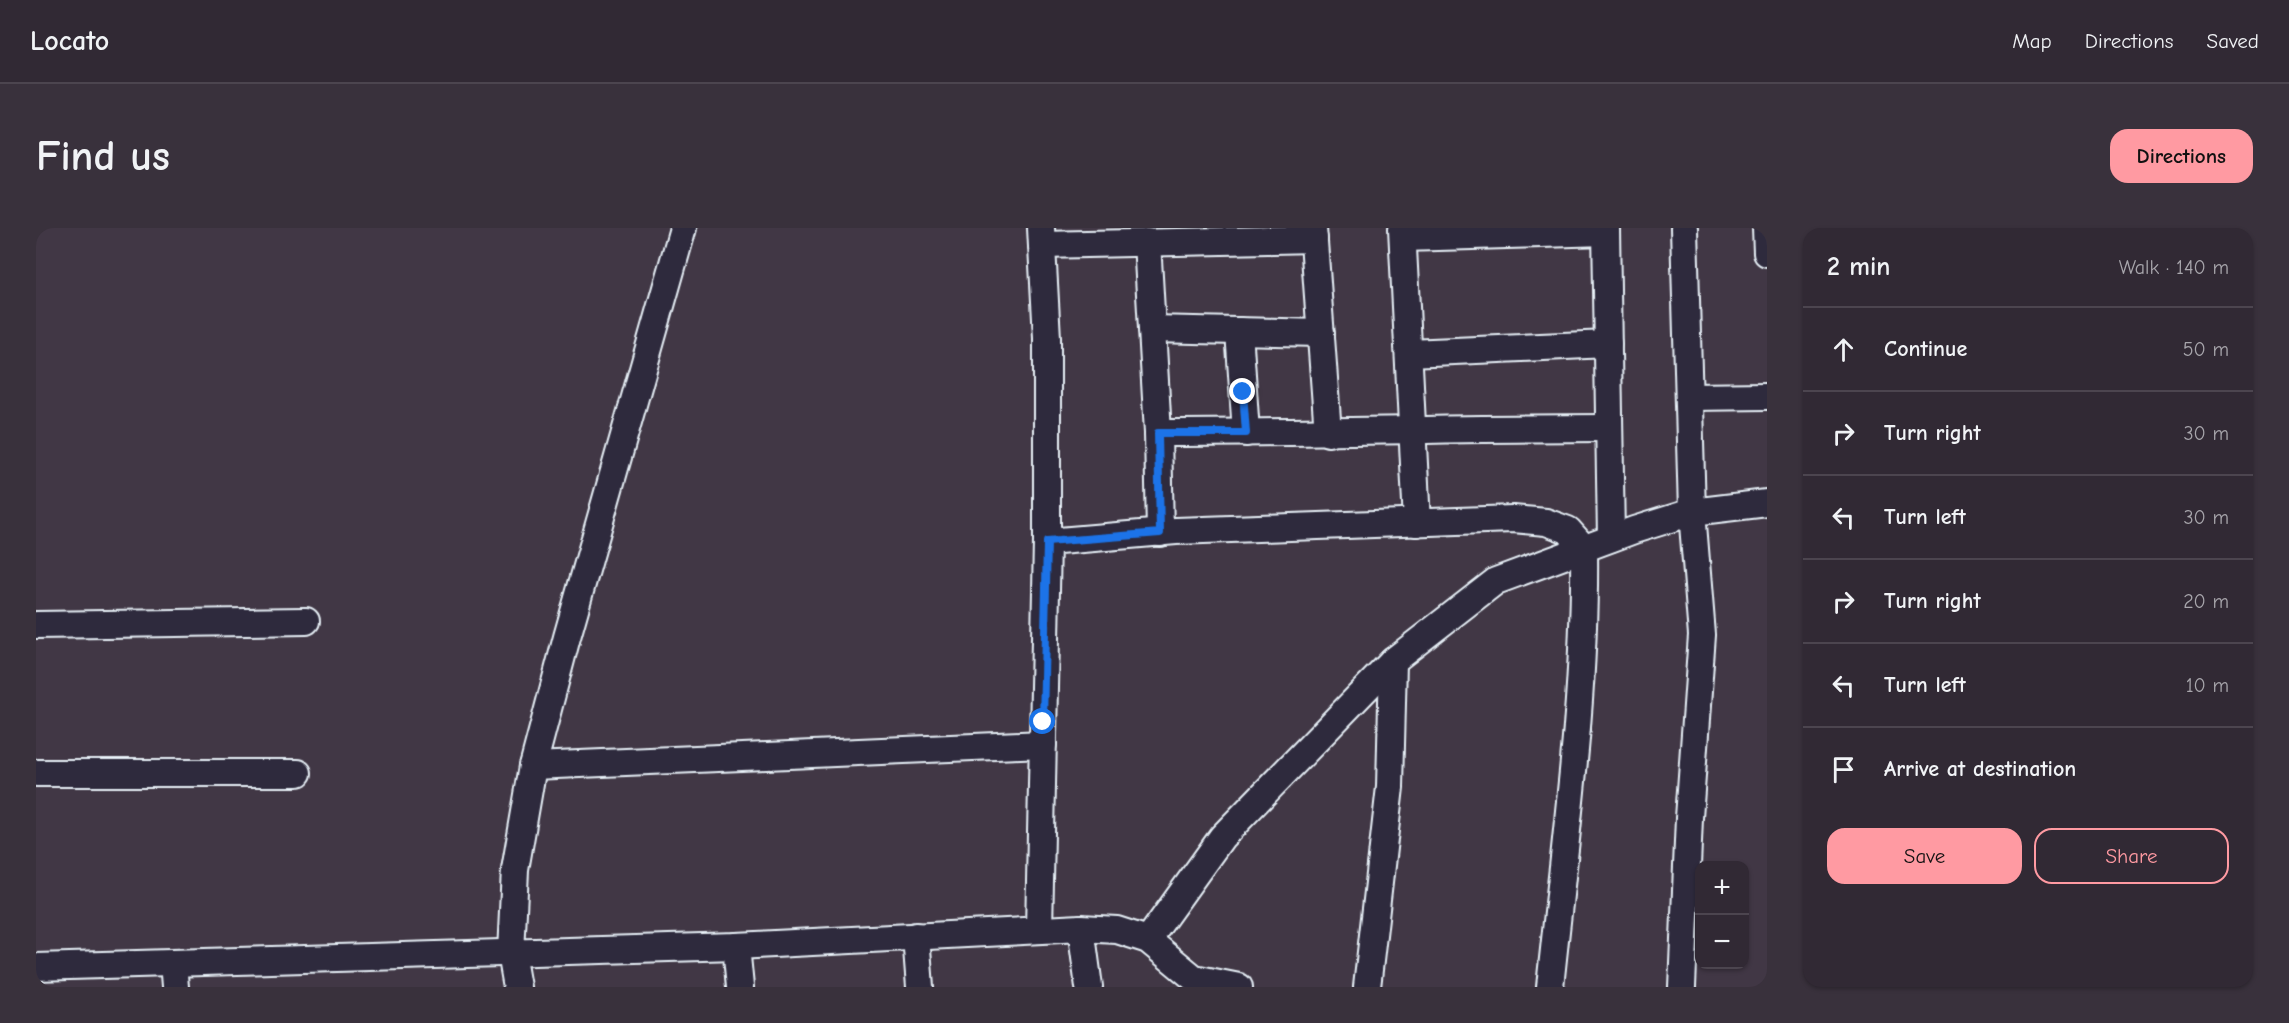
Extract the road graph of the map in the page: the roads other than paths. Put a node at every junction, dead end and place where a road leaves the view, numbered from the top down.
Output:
1 (683, 228) edge
2 (1684, 228) edge
3 (1766, 228) edge
4 (1606, 230) edge
5 (1313, 233) edge
6 (1402, 233) edge
7 (1041, 236) edge
8 (1147, 242) junction
9 (1767, 253) edge
10 (1152, 330) junction
11 (1239, 332) junction
12 (1321, 333) junction
13 (1608, 344) junction
14 (1409, 353) junction
15 (1767, 396) edge
16 (1689, 397) junction
17 (1609, 428) junction
18 (1413, 429) junction
19 (1158, 433) junction
20 (1246, 433) junction
21 (1328, 433) junction
22 (1767, 503) edge
23 (1692, 512) junction
24 (1417, 523) junction
25 (1160, 533) junction
26 (1611, 538) junction
27 (1047, 542) junction
28 (1584, 548) junction
29 (306, 621) dead end
30 (36, 625) edge
31 (1393, 661) junction
32 (1043, 744) junction
33 (533, 766) junction
34 (36, 773) edge
35 (297, 773) dead end
36 (1081, 928) junction
37 (1039, 930) junction
38 (916, 936) junction
39 (1148, 940) junction
40 (736, 946) junction
41 (511, 953) junction
42 (36, 967) edge
43 (174, 975) edge
44 (517, 987) edge
45 (741, 987) edge
46 (920, 987) edge
47 (1089, 987) edge
48 (1239, 987) edge
49 (1367, 987) edge
50 (1550, 987) edge
51 (1682, 987) edge

1 - 33 street
2 - 16 street
3 - 9 street
4 - 6 street
4 - 13 street
5 - 8 street
5 - 12 street
6 - 14 street
7 - 8 street
7 - 27 street
8 - 10 street
10 - 11 street
10 - 19 street
11 - 12 street
11 - 20 street
12 - 21 street
13 - 14 street
13 - 17 street
14 - 18 street
15 - 16 street
16 - 23 street
17 - 18 street
17 - 26 street
18 - 21 street
18 - 24 street
19 - 20 street
19 - 25 street
20 - 21 street
22 - 23 street
23 - 26 street
23 - 51 street
24 - 25 street
24 - 28 street
25 - 27 street
26 - 28 street
27 - 32 street
28 - 31 street
28 - 50 street
29 - 30 street
31 - 39 street
31 - 49 street
32 - 33 street
32 - 37 street
33 - 41 street
34 - 35 street
36 - 37 street
36 - 39 street
36 - 47 street
37 - 38 street
38 - 40 street
38 - 46 street
39 - 48 street
40 - 41 street
40 - 45 street
41 - 43 street
41 - 44 street
42 - 43 street

